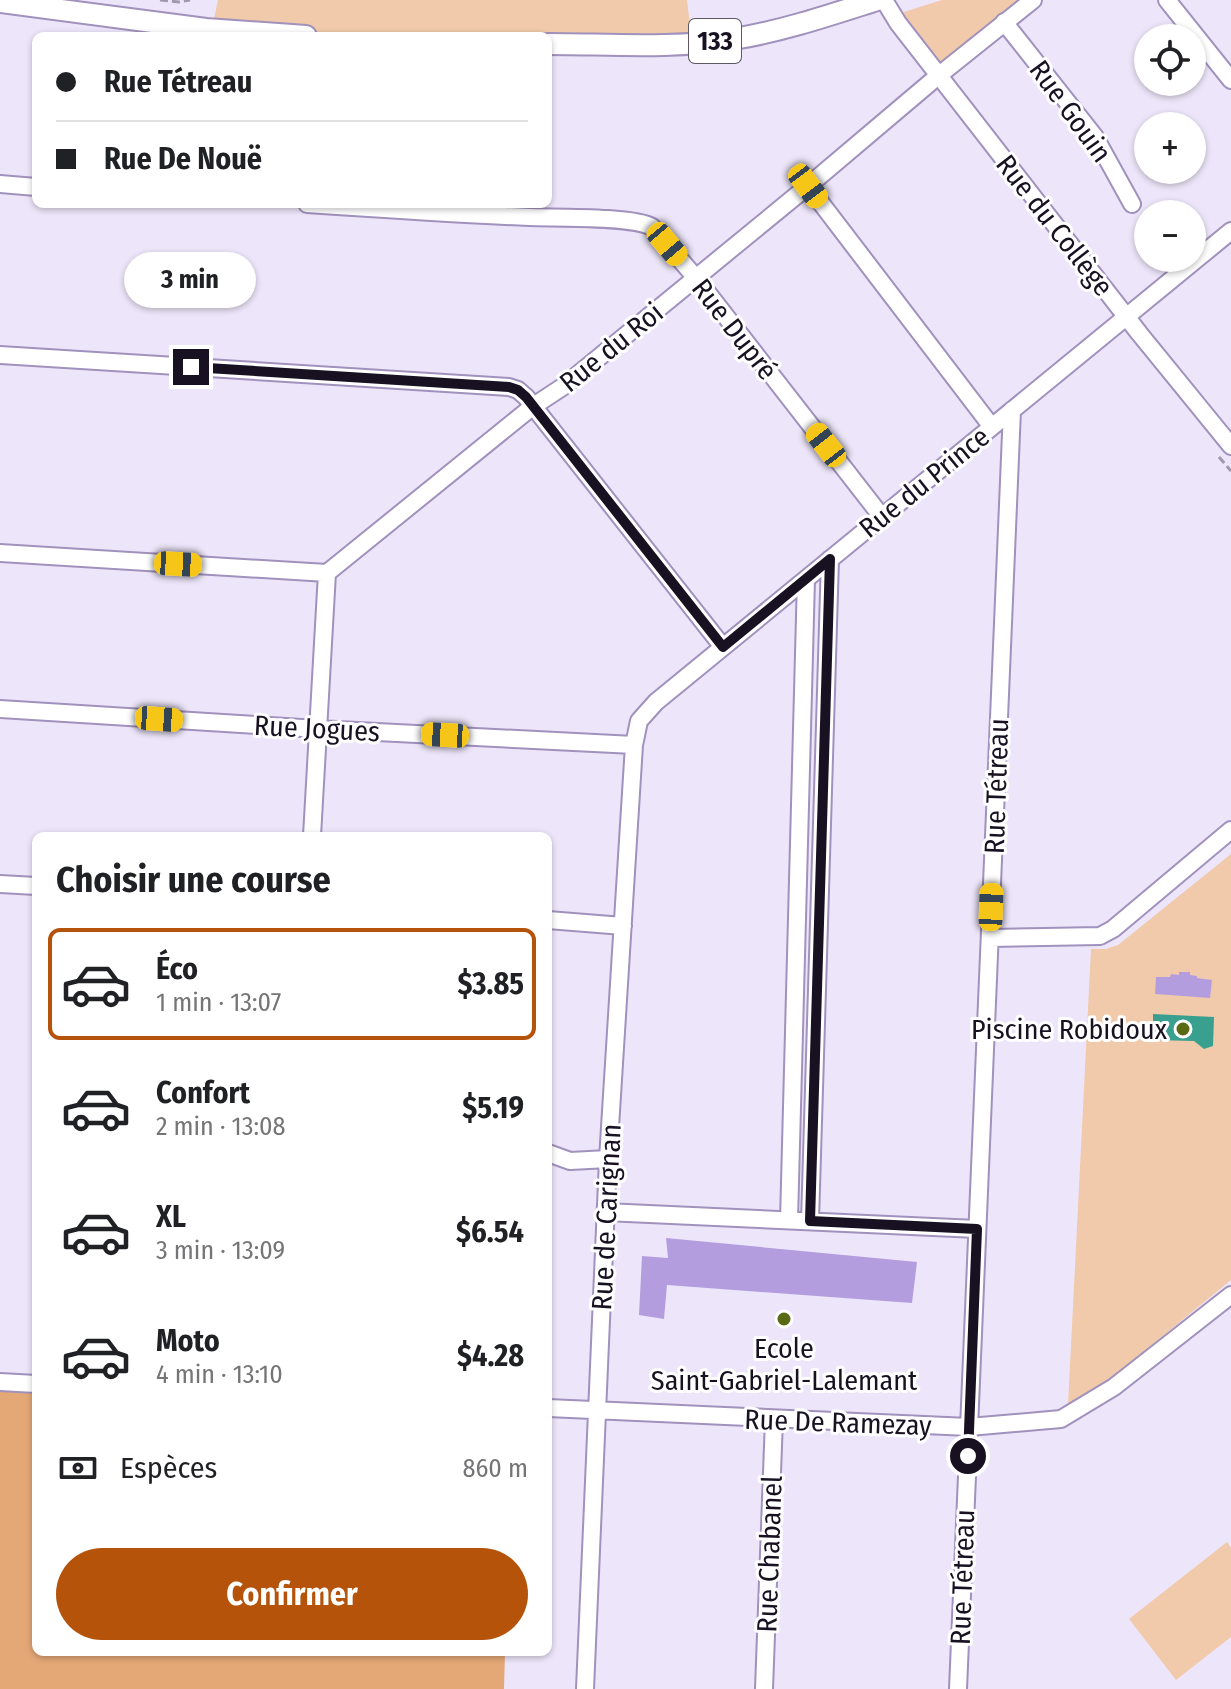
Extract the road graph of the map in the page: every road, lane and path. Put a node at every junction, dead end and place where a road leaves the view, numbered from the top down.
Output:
1 (160, 0) edge
2 (190, 0) edge
3 (877, 0) edge
4 (884, 0) edge
5 (1033, 0) edge
6 (1167, 0) edge
7 (0, 2) edge
8 (1004, 22) junction
9 (249, 32) edge
10 (552, 44) edge
11 (938, 76) junction
12 (1231, 80) edge
13 (0, 184) edge
14 (808, 186) junction
15 (32, 187) edge
16 (1132, 204) dead end
17 (369, 208) edge
18 (1231, 231) edge
19 (696, 278) junction
20 (1127, 317) junction
21 (0, 355) edge
22 (532, 407) junction
23 (1012, 410) junction
24 (992, 427) junction
25 (1231, 446) edge
26 (882, 517) junction
27 (0, 553) edge
28 (830, 559) junction
29 (327, 573) junction
30 (806, 579) junction
31 (723, 647) junction
32 (0, 709) edge
33 (318, 729) junction
34 (634, 745) junction
35 (801, 760) junction
36 (824, 761) junction
37 (1231, 830) edge
38 (312, 832) edge
39 (0, 884) edge
40 (32, 886) edge
41 (798, 898) junction
42 (820, 899) junction
43 (552, 920) edge
44 (623, 926) junction
45 (990, 938) junction
46 (794, 1053) junction
47 (815, 1054) junction
48 (552, 1154) edge
49 (608, 1159) junction
50 (605, 1212) junction
51 (789, 1220) junction
52 (810, 1221) junction
53 (977, 1229) junction
54 (1231, 1295) edge
55 (0, 1382) edge
56 (32, 1384) edge
57 (552, 1408) edge
58 (597, 1410) junction
59 (774, 1419) junction
60 (969, 1427) junction
61 (585, 1689) edge
62 (764, 1689) edge
63 (958, 1689) edge

1 - 2 path
3 - 10 main road, 133
4 - 11 street, Rue du Collège
5 - 8 street, Rue du Roi
6 - 12 street
7 - 9 main road
8 - 11 street, Rue du Roi
8 - 16 street, Rue Gouin
11 - 14 street, Rue du Roi
11 - 20 street, Rue du Collège
13 - 15 street
14 - 19 street, Rue du Roi
14 - 24 street
17 - 19 street, Rue Dupré
18 - 20 street, Rue du Prince
19 - 22 street, Rue du Roi
19 - 26 street, Rue Dupré
20 - 23 street, Rue du Prince
20 - 25 street, Rue du Collège
21 - 22 street
22 - 29 street, Rue du Roi
22 - 31 street
23 - 24 street, Rue du Prince
23 - 45 street, Rue Tétreau
24 - 26 street, Rue du Prince
26 - 28 street, Rue du Prince
27 - 29 street
28 - 30 street, Rue du Prince
28 - 36 street
29 - 33 street
30 - 31 street, Rue du Prince
30 - 35 street
31 - 34 street, Rue du Prince
32 - 33 street, Rue Jogues
33 - 34 street, Rue Jogues
33 - 38 street
34 - 44 street, Rue de Carignan
35 - 36 street
35 - 41 street
36 - 42 street
37 - 45 street
39 - 40 street
41 - 42 street
41 - 46 street
42 - 47 street
43 - 44 street
44 - 49 street, Rue de Carignan
45 - 53 street, Rue Tétreau
46 - 47 street
46 - 51 street
47 - 52 street
48 - 49 street
49 - 50 street, Rue de Carignan
50 - 51 street
50 - 58 street, Rue de Carignan
51 - 52 street
52 - 53 street
53 - 60 street, Rue Tétreau
54 - 60 street, Rue De Ramezay
55 - 56 street
57 - 58 street, Rue De Ramezay
58 - 59 street, Rue De Ramezay
58 - 61 street, Rue de Carignan
59 - 60 street, Rue De Ramezay
59 - 62 street, Rue Chabanel
60 - 63 street, Rue Tétreau

